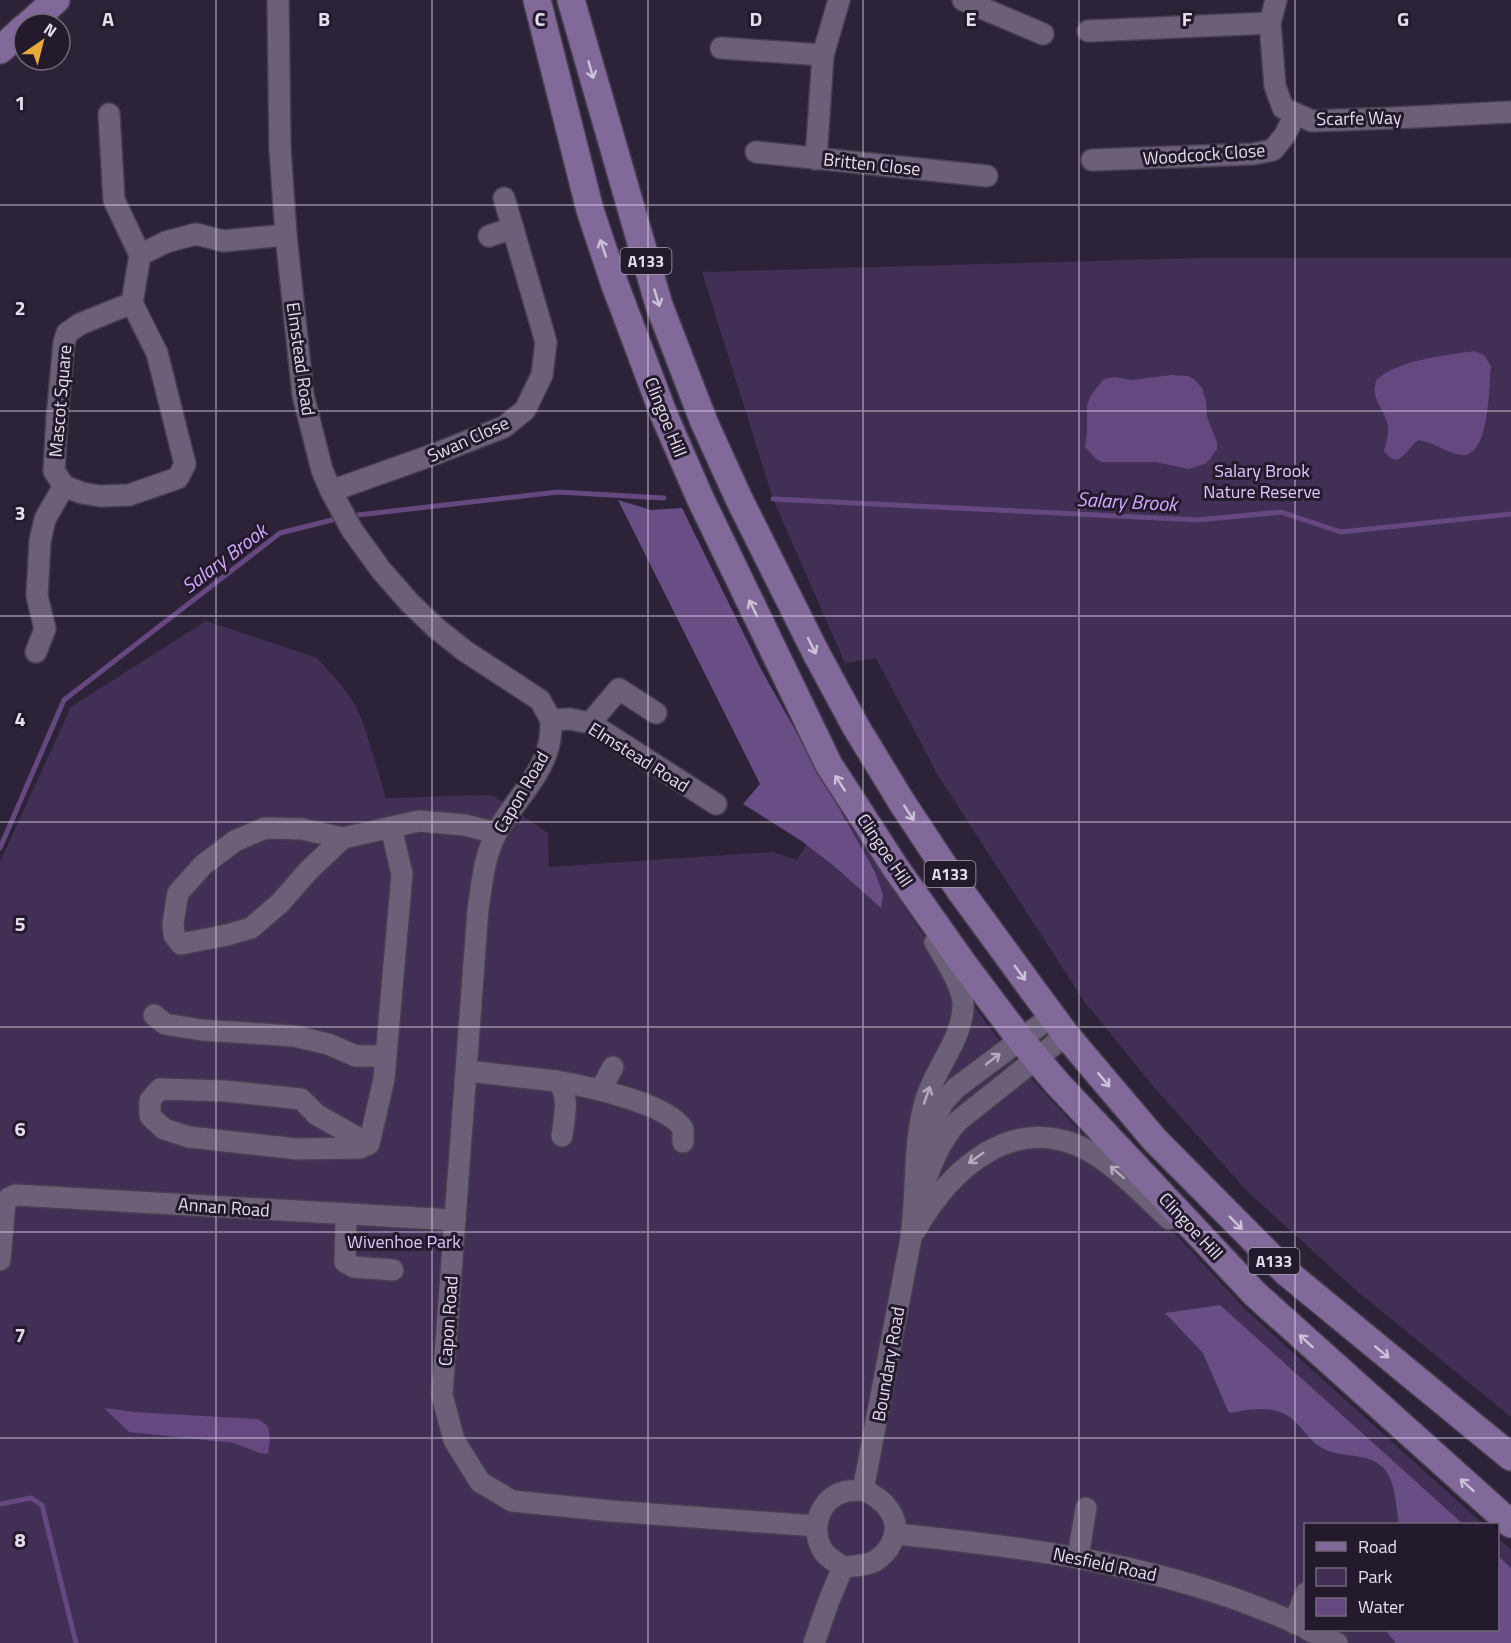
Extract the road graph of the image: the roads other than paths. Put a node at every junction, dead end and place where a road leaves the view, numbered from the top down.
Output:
1 (56, 0) edge
2 (278, 0) edge
3 (537, 0) edge
4 (571, 0) edge
5 (839, 0) edge
6 (963, 0) edge
7 (1276, 0) edge
8 (42, 12) edge
9 (1270, 22) junction
10 (1088, 31) dead end
11 (1043, 34) dead end
12 (12, 39) edge
13 (721, 48) dead end
14 (0, 50) edge
15 (823, 55) junction
16 (1511, 112) edge
17 (109, 114) dead end
18 (1295, 114) junction
19 (756, 152) dead end
20 (816, 159) junction
21 (1092, 160) dead end
22 (987, 176) dead end
23 (504, 198) dead end
24 (513, 228) junction
25 (286, 235) junction
26 (489, 236) dead end
27 (140, 255) junction
28 (132, 303) junction
29 (64, 486) junction
30 (335, 499) junction
31 (36, 652) dead end
32 (656, 712) dead end
33 (551, 720) junction
34 (590, 723) junction
35 (716, 804) dead end
36 (391, 827) junction
37 (496, 833) junction
38 (343, 838) junction
39 (895, 867) junction
40 (153, 1016) dead end
41 (1059, 1025) junction
42 (1028, 1049) junction
43 (386, 1056) junction
44 (613, 1067) dead end
45 (467, 1071) junction
46 (556, 1081) junction
47 (601, 1089) junction
48 (562, 1136) dead end
49 (683, 1142) dead end
50 (369, 1144) junction
51 (914, 1173) junction
52 (915, 1207) junction
53 (455, 1220) junction
54 (346, 1224) dead end
55 (911, 1238) junction
56 (0, 1260) edge
57 (393, 1270) dead end
58 (1255, 1294) junction
59 (1511, 1457) edge
60 (863, 1491) junction
61 (1086, 1508) dead end
62 (1511, 1524) edge
63 (816, 1526) junction
64 (896, 1534) junction
65 (1078, 1557) junction
66 (843, 1567) junction
67 (1304, 1610) edge
68 (1303, 1627) edge
69 (1312, 1631) edge
70 (814, 1643) edge
71 (1337, 1643) edge

1 - 8 main road
2 - 25 street, Elmstead Road
39 -> 3 main road, Clingoe Hill / A133
4 -> 41 main road, Clingoe Hill / A133
5 - 15 street
6 - 11 street
7 - 9 street, Scarfe Way
9 - 10 street
9 - 18 street, Scarfe Way
12 - 14 main road
13 - 15 street
15 - 20 street
16 - 18 street, Scarfe Way
17 - 27 street
18 - 21 street, Woodcock Close
19 - 20 street, Britten Close
20 - 22 street, Britten Close
23 - 24 street, Swan Close
24 - 26 street
24 - 30 street, Swan Close
25 - 27 street
25 - 30 street, Elmstead Road
27 - 28 street
28 - 29 street, Mascot Square
28 - 29 street
29 - 31 street
30 - 33 street, Elmstead Road
32 - 34 street
33 - 34 street, Elmstead Road
33 - 37 street, Capon Road
34 - 35 street, Elmstead Road
36 - 37 street
36 - 38 street
36 - 43 street
37 - 45 street, Capon Road
38 - 38 street
39 - 42 main road, Clingoe Hill / A133
51 -> 39 street, Boundary Road
40 - 43 street
41 - 42 street, Boundary Road
41 -> 59 main road, Clingoe Hill / A133
51 -> 42 street, Boundary Road
42 - 52 street, Boundary Road
42 - 58 main road, Clingoe Hill / A133
43 - 50 street
44 - 47 street
45 - 46 street
45 - 53 street, Capon Road
46 - 47 street
46 - 48 street
47 - 49 street
50 - 50 street
51 - 52 street, Boundary Road
52 - 55 street, Boundary Road
53 - 56 street, Annan Road
53 - 63 street, Capon Road
54 - 57 street
58 -> 55 street, Boundary Road
55 - 60 street, Boundary Road
62 -> 58 main road, Clingoe Hill / A133
60 - 63 street
60 - 64 street
61 - 65 street
63 - 66 street
64 - 65 street, Nesfield Road
64 - 66 street
65 - 68 street, Nesfield Road
66 - 70 street
67 - 68 street
69 - 71 street, Nesfield Road

